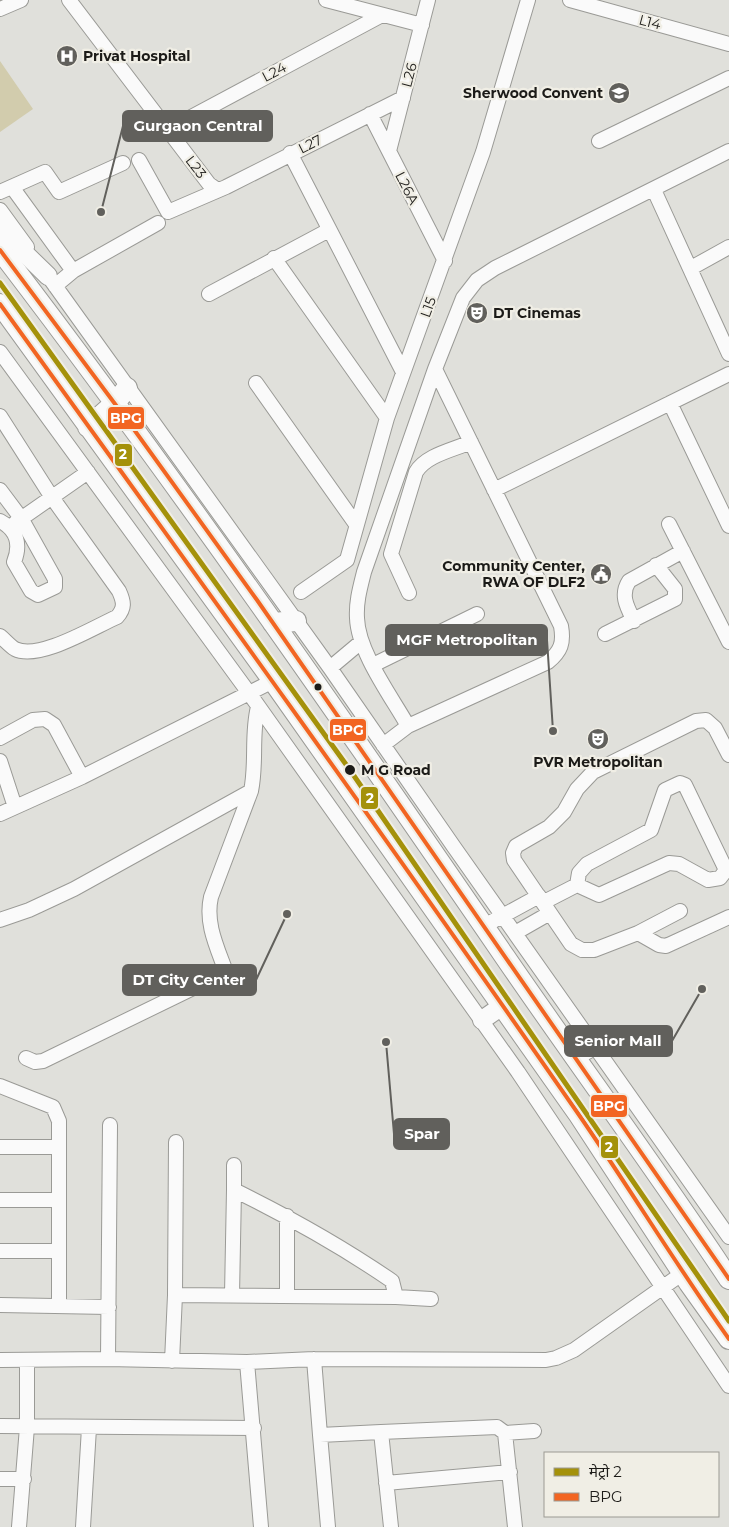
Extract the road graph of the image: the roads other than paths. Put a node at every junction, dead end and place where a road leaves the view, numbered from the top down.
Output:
1 (21, 0) edge
2 (69, 0) edge
3 (326, 0) edge
4 (428, 0) edge
5 (528, 0) edge
6 (570, 0) edge
7 (0, 9) edge
8 (382, 15) junction
9 (422, 25) junction
10 (729, 44) edge
11 (729, 78) edge
12 (403, 98) junction
13 (370, 114) junction
14 (167, 130) junction
15 (599, 141) dead end
16 (388, 151) junction
17 (729, 151) edge
18 (290, 153) junction
19 (139, 160) dead end
20 (123, 163) dead end
21 (6, 190) edge
22 (216, 190) junction
23 (654, 190) junction
24 (0, 210) edge
25 (158, 223) dead end
26 (0, 226) edge
27 (330, 230) junction
28 (729, 247) edge
29 (0, 250) edge
30 (274, 258) junction
31 (445, 261) junction
32 (691, 268) junction
33 (73, 271) junction
34 (52, 281) junction
35 (209, 294) dead end
36 (0, 304) edge
37 (0, 352) edge
38 (729, 354) edge
39 (435, 369) junction
40 (403, 372) junction
41 (729, 374) edge
42 (256, 383) dead end
43 (121, 396) junction
44 (670, 403) junction
45 (0, 416) edge
46 (387, 418) junction
47 (88, 427) junction
48 (471, 442) junction
49 (88, 472) junction
50 (0, 490) edge
51 (494, 490) junction
52 (51, 496) junction
53 (186, 502) junction
54 (159, 521) junction
55 (11, 522) edge
56 (355, 523) junction
57 (669, 524) dead end
58 (729, 526) edge
59 (683, 551) junction
60 (656, 565) junction
61 (301, 592) dead end
62 (409, 593) dead end
63 (477, 614) dead end
64 (634, 620) junction
65 (296, 621) junction
66 (273, 623) junction
67 (605, 634) dead end
68 (0, 636) edge
69 (729, 642) edge
70 (363, 645) junction
71 (373, 665) junction
72 (332, 671) junction
73 (274, 681) junction
74 (249, 693) junction
75 (258, 707) junction
76 (408, 726) junction
77 (0, 738) edge
78 (383, 745) junction
79 (729, 755) edge
80 (0, 761) edge
81 (82, 777) junction
82 (252, 791) junction
83 (14, 807) junction
84 (0, 814) edge
85 (577, 885) junction
86 (544, 904) junction
87 (680, 910) dead end
88 (502, 914) junction
89 (729, 918) edge
90 (0, 920) edge
91 (484, 926) junction
92 (515, 933) junction
93 (638, 933) junction
94 (502, 1006) junction
95 (482, 1020) junction
96 (594, 1046) junction
97 (574, 1057) junction
98 (26, 1058) dead end
99 (0, 1086) edge
100 (110, 1125) dead end
101 (176, 1142) dead end
102 (0, 1147) edge
103 (59, 1147) junction
104 (234, 1165) dead end
105 (234, 1190) junction
106 (0, 1200) edge
107 (59, 1200) junction
108 (287, 1216) junction
109 (729, 1237) edge
110 (0, 1251) edge
111 (58, 1252) junction
112 (683, 1273) junction
113 (729, 1279) edge
114 (662, 1288) junction
115 (175, 1295) junction
116 (232, 1295) junction
117 (287, 1296) junction
118 (396, 1297) junction
119 (430, 1300) dead end
120 (0, 1305) edge
121 (59, 1305) junction
122 (108, 1307) junction
123 (729, 1339) edge
124 (108, 1358) junction
125 (314, 1359) junction
126 (0, 1360) edge
127 (27, 1360) junction
128 (172, 1360) junction
129 (248, 1362) junction
130 (729, 1386) edge
131 (0, 1426) edge
132 (27, 1427) junction
133 (89, 1428) junction
134 (254, 1428) junction
135 (534, 1431) dead end
136 (381, 1432) junction
137 (505, 1433) junction
138 (320, 1434) junction
139 (510, 1472) junction
140 (0, 1479) edge
141 (24, 1480) junction
142 (386, 1483) junction
143 (19, 1527) edge
144 (83, 1527) edge
145 (261, 1527) edge
146 (328, 1527) edge
147 (391, 1527) edge
148 (515, 1527) edge

1 - 7 street
2 - 14 street, L23
3 - 8 street
4 - 9 street, L26
5 - 31 street, L15
6 - 10 street, L14
8 - 9 street
8 - 14 street, L24
9 - 12 street, L26
11 - 15 street
12 - 13 street, L27
12 - 16 street, L26
13 - 16 street, L26A
13 - 18 street, L27
14 - 22 street, L23
16 - 31 street, L26A
17 - 23 street
18 - 22 street, L27
18 - 27 street
19 - 22 street, L27
20 - 21 street
21 - 33 street
23 - 32 street
23 - 39 street
24 - 34 street
25 - 33 street
26 - 34 main road
27 - 30 street
27 - 40 street
28 - 32 street
29 - 43 highway
30 - 35 street
30 - 46 street
31 - 40 street, L15
32 - 38 street
33 - 34 street
34 - 43 street
36 - 47 highway
37 - 49 street
39 - 48 street
39 - 70 street
40 - 46 street, L15
41 - 44 street
42 - 56 street
43 - 47 highway
43 - 53 highway
43 - 65 street
44 - 51 street
44 - 58 street
45 - 52 street
46 - 56 street, L15
47 - 54 highway
48 - 51 street
48 - 62 street
49 - 52 street
49 - 74 street
50 - 55 street
51 - 76 street
52 - 55 street
52 - 68 street
53 - 54 highway
53 - 66 highway
54 - 73 highway
55 - 55 street
56 - 61 street, L15
57 - 59 street
59 - 60 street
59 - 69 street
60 - 64 street
60 - 64 street
63 - 71 street
64 - 67 street
65 - 66 highway
65 - 72 street
66 - 91 highway
70 - 71 street
70 - 72 street
71 - 76 street
72 - 78 street
73 - 74 street
73 - 94 highway
74 - 75 street
74 - 81 street
75 - 82 street
75 - 95 street
76 - 78 street
77 - 81 street
78 - 88 street
79 - 86 street
80 - 83 street
81 - 83 street
82 - 90 street
82 - 98 street
83 - 84 street
85 - 85 street
85 - 86 street
86 - 88 street
86 - 92 street
86 - 93 street
87 - 93 street
88 - 91 street
88 - 92 street
89 - 93 street
91 - 97 highway
92 - 96 street
94 - 95 main road
94 - 112 highway
95 - 114 street
96 - 97 main road
96 - 109 street
97 - 113 highway
99 - 103 street
100 - 122 street
101 - 115 street
102 - 103 street
103 - 107 street
104 - 105 street
105 - 108 street
105 - 116 street
106 - 107 street
107 - 111 street
108 - 117 street
108 - 118 street
110 - 111 street
111 - 121 street
112 - 114 street
112 - 123 highway
114 - 125 street
114 - 130 street
115 - 116 street
115 - 128 street
116 - 117 street
117 - 118 street
118 - 119 street
120 - 121 street
121 - 122 street
122 - 124 street
124 - 127 street
124 - 128 street
125 - 129 street
125 - 138 street
126 - 127 street
127 - 132 street
128 - 129 street
129 - 134 street
131 - 132 street
132 - 133 street
132 - 141 street
133 - 134 street
133 - 144 street
134 - 145 street
135 - 137 street
136 - 137 street
136 - 138 street
136 - 142 street
137 - 139 street
138 - 146 street
139 - 142 street
139 - 148 street
140 - 141 street
141 - 143 street
142 - 147 street

